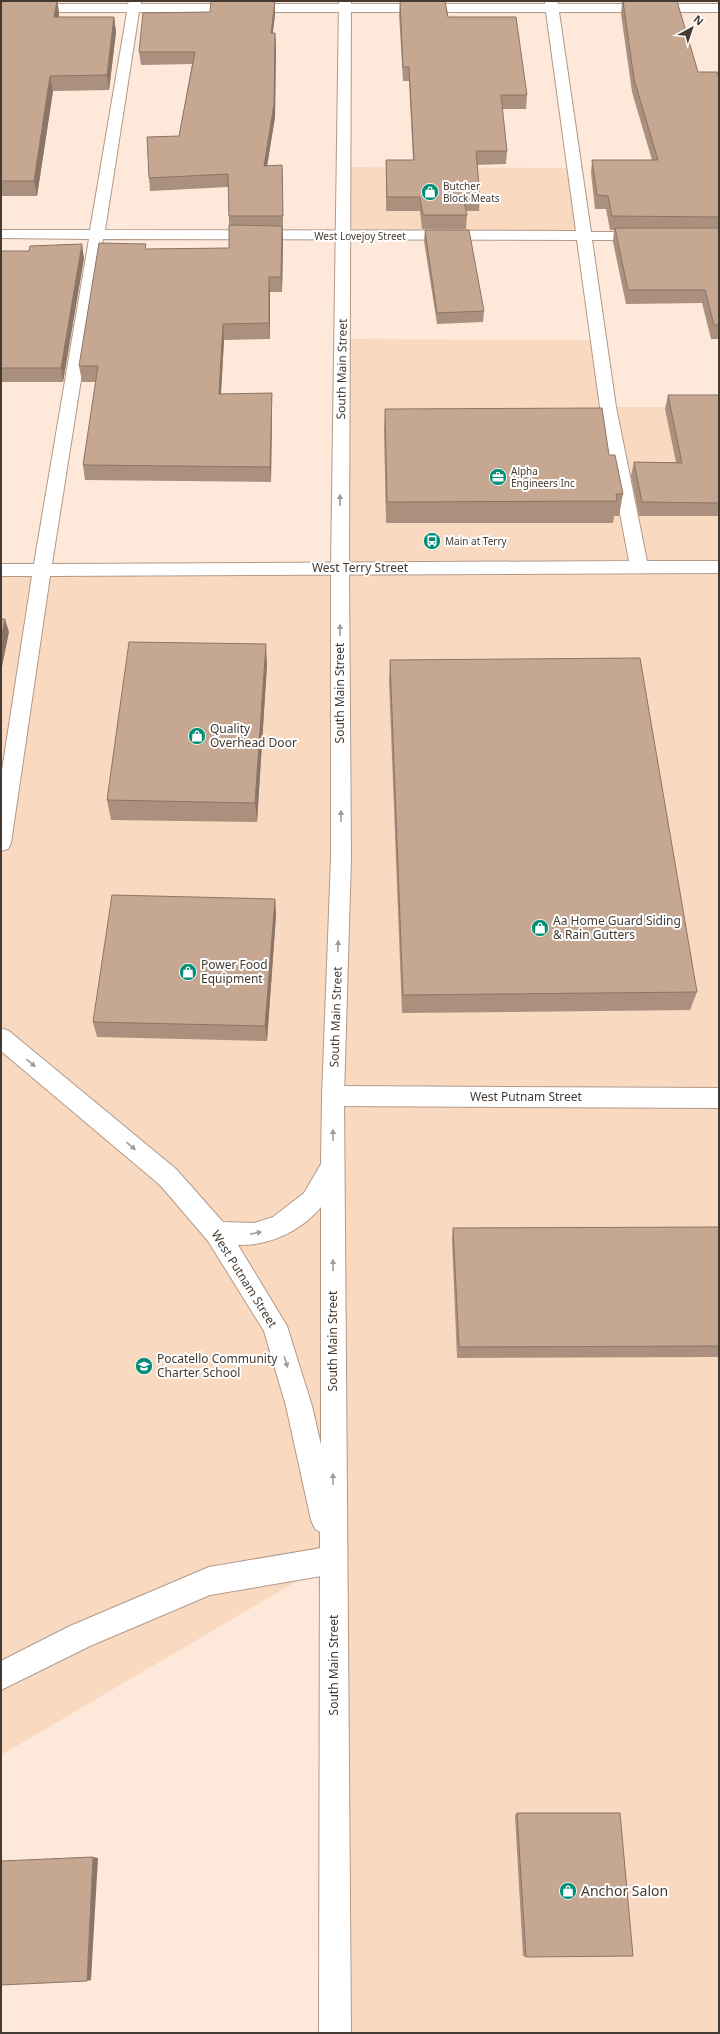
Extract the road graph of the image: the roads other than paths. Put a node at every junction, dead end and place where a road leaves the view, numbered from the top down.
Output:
1 (135, 4) edge
2 (344, 4) edge
3 (551, 4) edge
4 (1, 8) edge
5 (719, 8) edge
6 (1, 234) edge
7 (97, 235) junction
8 (343, 236) junction
9 (656, 236) edge
10 (584, 237) junction
11 (640, 567) junction
12 (719, 567) edge
13 (340, 568) junction
14 (42, 569) junction
15 (1, 570) edge
16 (1, 843) edge
17 (1, 1038) edge
18 (333, 1096) junction
19 (719, 1098) edge
20 (333, 1166) junction
21 (217, 1233) junction
22 (333, 1560) junction
23 (1, 1676) edge
24 (335, 2033) edge

1 - 2 main road
1 - 4 main road
1 - 7 main road
2 - 3 main road
2 - 8 main road, South Main Street
3 - 5 main road
3 - 10 main road
6 - 7 main road, West Lovejoy Street
7 - 8 main road, West Lovejoy Street
7 - 14 main road
8 - 10 main road, West Lovejoy Street
13 -> 8 main road, South Main Street
9 - 10 main road, West Lovejoy Street
10 - 11 main road
11 - 12 main road, West Terry Street
11 - 13 main road, West Terry Street
13 - 14 main road, West Terry Street
18 -> 13 main road, South Main Street
14 - 15 main road, West Terry Street
14 - 16 main road
17 -> 21 main road, West Putnam Street
18 - 19 main road, West Putnam Street
20 -> 18 main road, South Main Street
21 -> 20 main road
22 -> 20 main road, South Main Street
21 -> 22 main road, West Putnam Street
22 - 23 main road
22 - 24 main road, South Main Street

